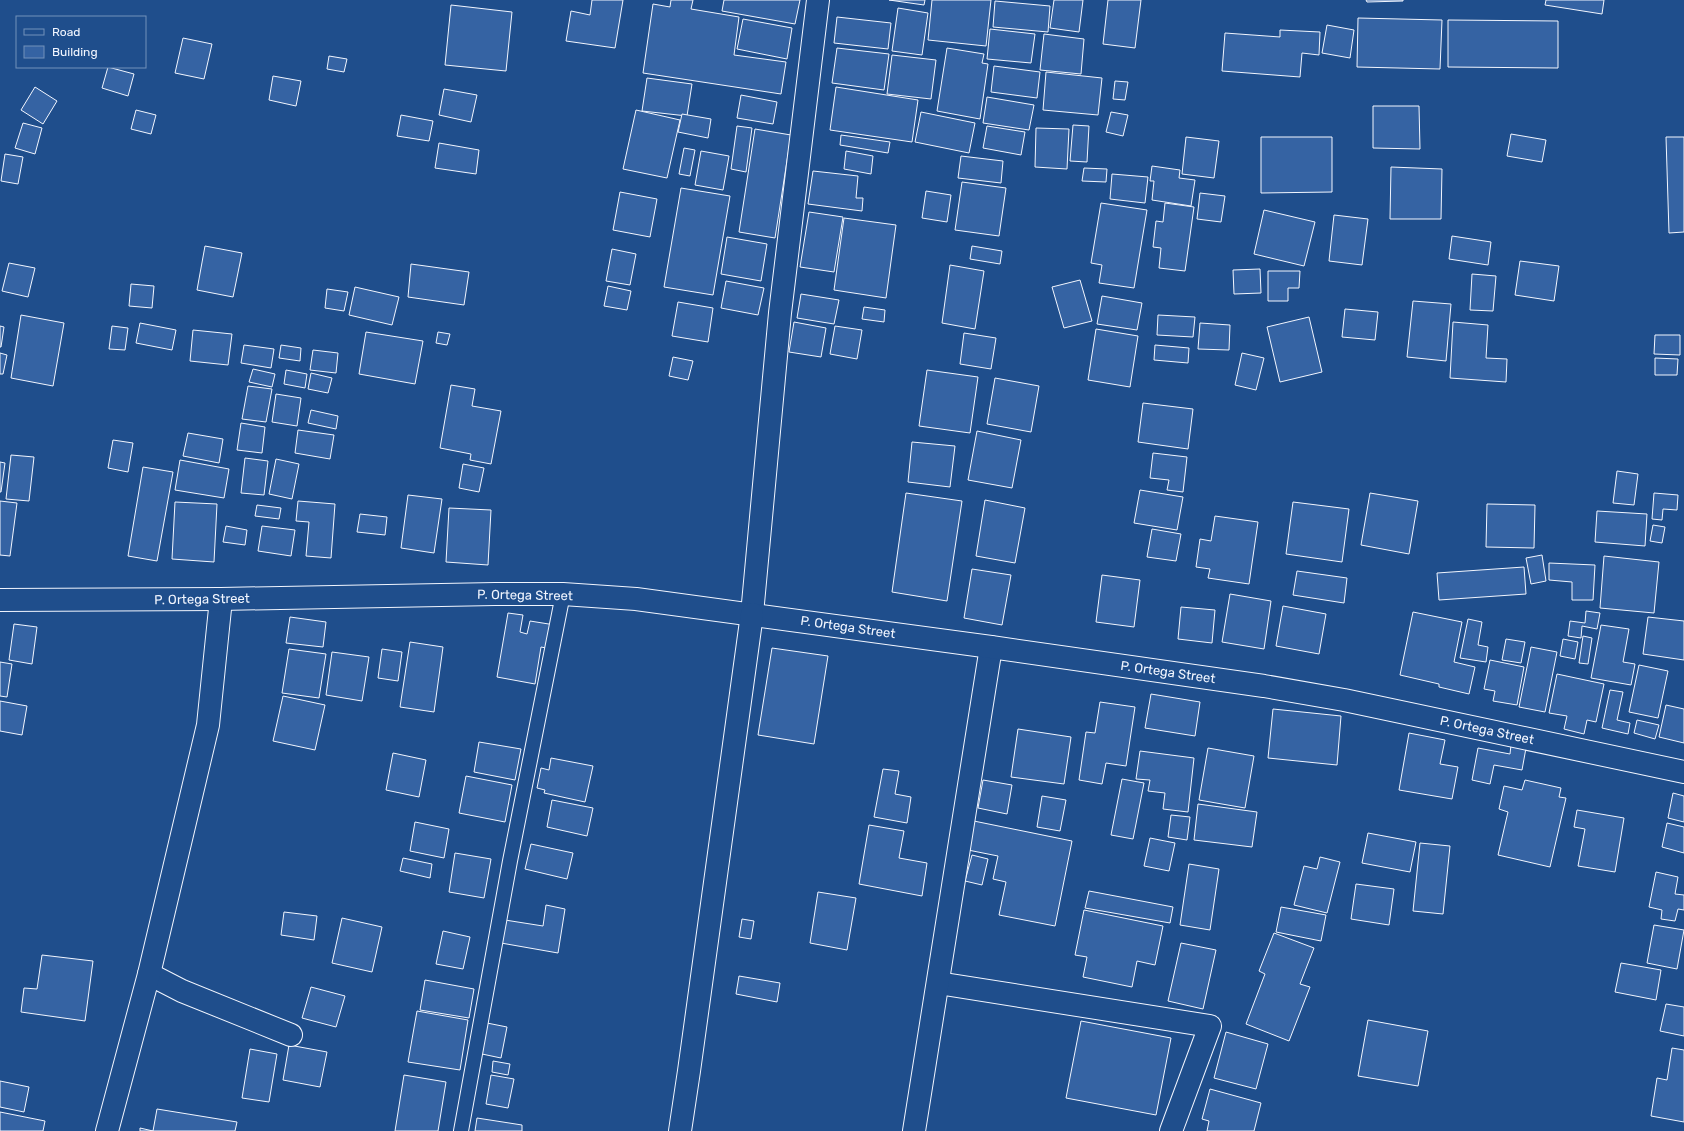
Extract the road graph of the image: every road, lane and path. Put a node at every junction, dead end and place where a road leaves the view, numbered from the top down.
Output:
1 (818, 0) edge
2 (562, 594) junction
3 (221, 599) junction
4 (0, 600) edge
5 (752, 614) junction
6 (991, 647) junction
7 (1684, 772) edge
8 (149, 974) junction
9 (938, 983) junction
10 (290, 1035) dead end
11 (107, 1131) edge
12 (461, 1131) edge
13 (680, 1131) edge
14 (914, 1131) edge
15 (1171, 1131) edge

1 - 5 street
2 - 3 street, P. Ortega Street
2 - 5 street, P. Ortega Street
2 - 12 lane
3 - 4 street, P. Ortega Street
3 - 8 street
5 - 6 street, P. Ortega Street
5 - 13 street
6 - 7 street, P. Ortega Street
6 - 9 street
8 - 10 street
8 - 11 street
9 - 14 street
9 - 15 street

